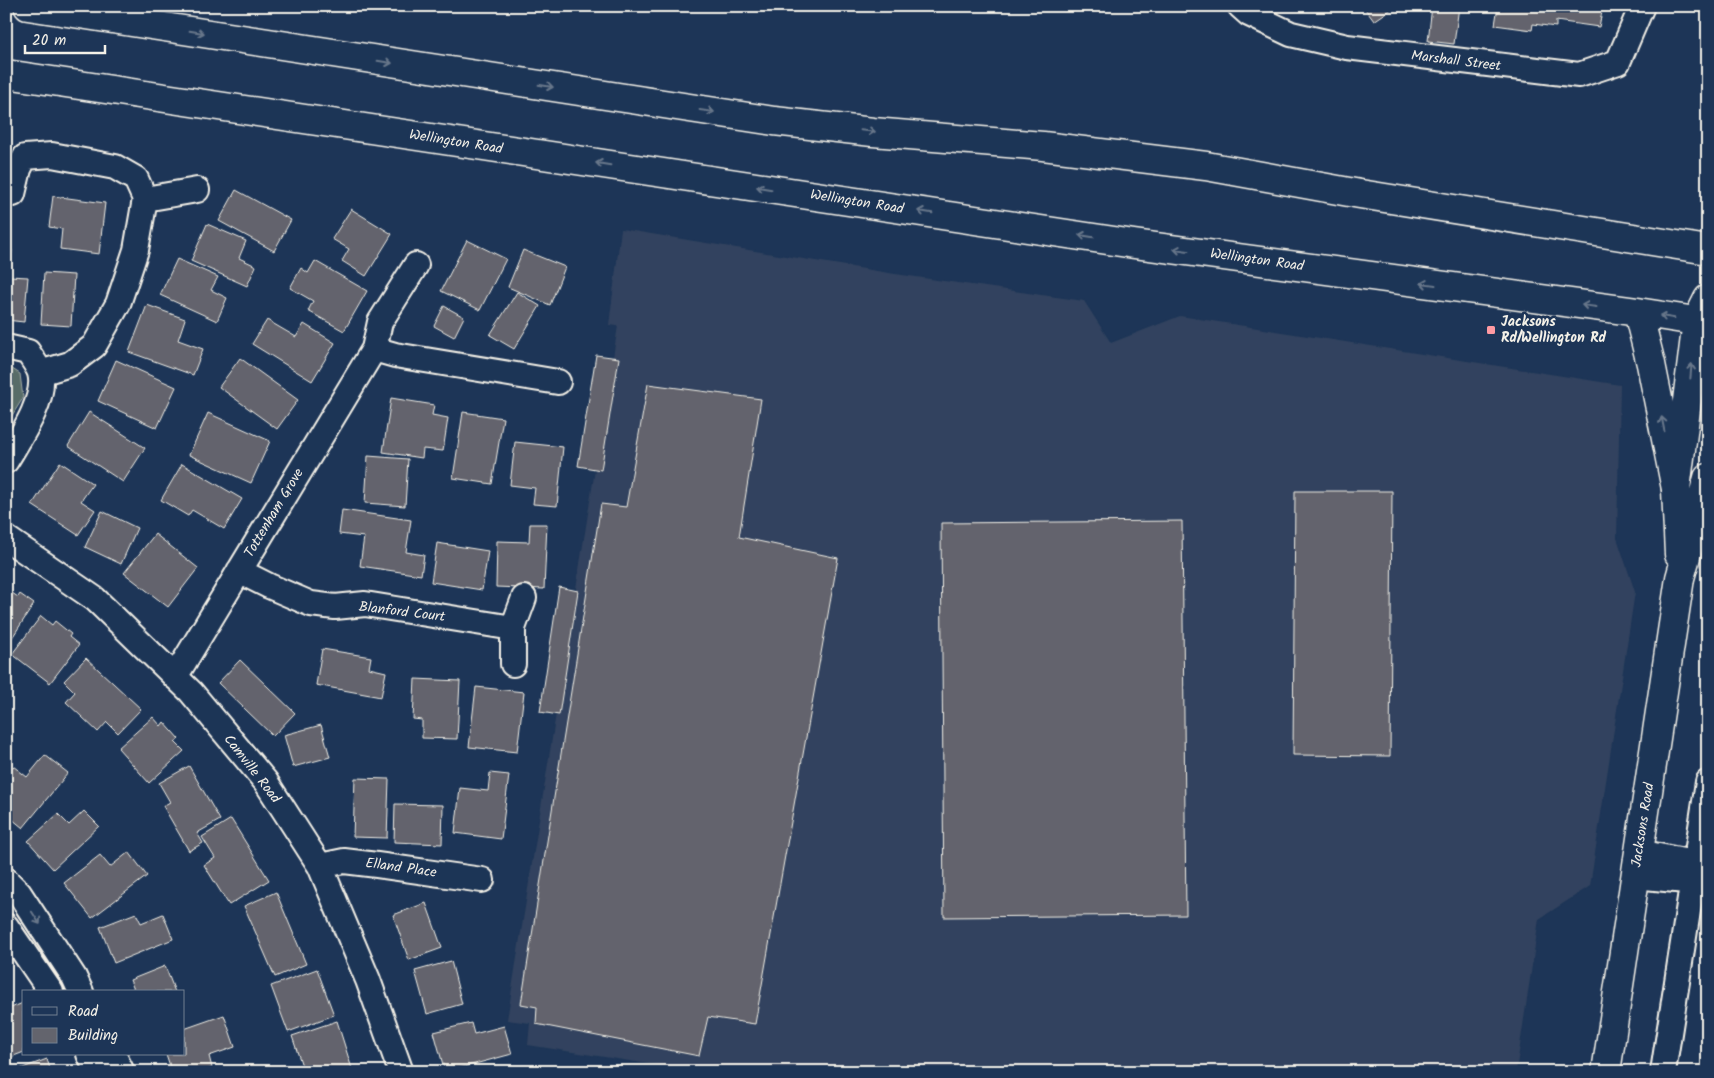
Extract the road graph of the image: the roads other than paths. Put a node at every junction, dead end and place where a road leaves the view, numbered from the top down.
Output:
1 (28, 6) edge
2 (1240, 6) edge
3 (1642, 6) edge
4 (6, 74) edge
5 (197, 190) dead end
6 (13, 194) dead end
7 (146, 199) junction
8 (1708, 250) edge
9 (416, 265) dead end
10 (1638, 312) junction
11 (1704, 315) edge
12 (6, 347) edge
13 (374, 349) junction
14 (40, 373) junction
15 (558, 382) dead end
16 (6, 461) edge
17 (1708, 478) edge
18 (1676, 489) junction
19 (6, 538) edge
20 (239, 571) junction
21 (1680, 578) junction
22 (524, 598) dead end
23 (512, 628) junction
24 (512, 664) dead end
25 (174, 677) junction
26 (1708, 782) edge
27 (1637, 864) junction
28 (320, 866) junction
29 (1701, 874) edge
30 (6, 880) edge
31 (482, 880) dead end
32 (6, 926) edge
33 (49, 990) edge
34 (80, 990) edge
35 (90, 1056) edge
36 (115, 1056) edge
37 (97, 1072) edge
38 (122, 1072) edge
39 (401, 1072) edge
40 (1606, 1072) edge
41 (1663, 1072) edge

1 -> 8 main road
2 - 3 street, Marshall Street
10 -> 4 main road, Wellington Road
5 - 7 street
6 - 7 street
7 - 14 street
9 - 13 street, Tottenham Grove
11 -> 10 main road, Wellington Road
18 -> 10 main road
18 -> 11 main road, Jacksons Road
12 - 14 street
13 - 15 street
13 - 20 street, Tottenham Grove
14 - 16 street
17 - 21 main road, Jacksons Road
18 - 21 main road, Jacksons Road
19 - 25 street, Camville Road
20 - 23 street, Blanford Court
20 - 25 street, Tottenham Grove
21 - 27 main road, Jacksons Road
22 - 23 street
23 - 24 street
25 - 28 street, Camville Road
26 - 29 street
27 - 29 street
27 - 40 main road, Jacksons Road
28 - 31 street, Elland Place
28 - 39 street, Camville Road
29 - 41 street
30 -> 34 street
32 - 33 street
35 - 37 street
36 - 38 street

